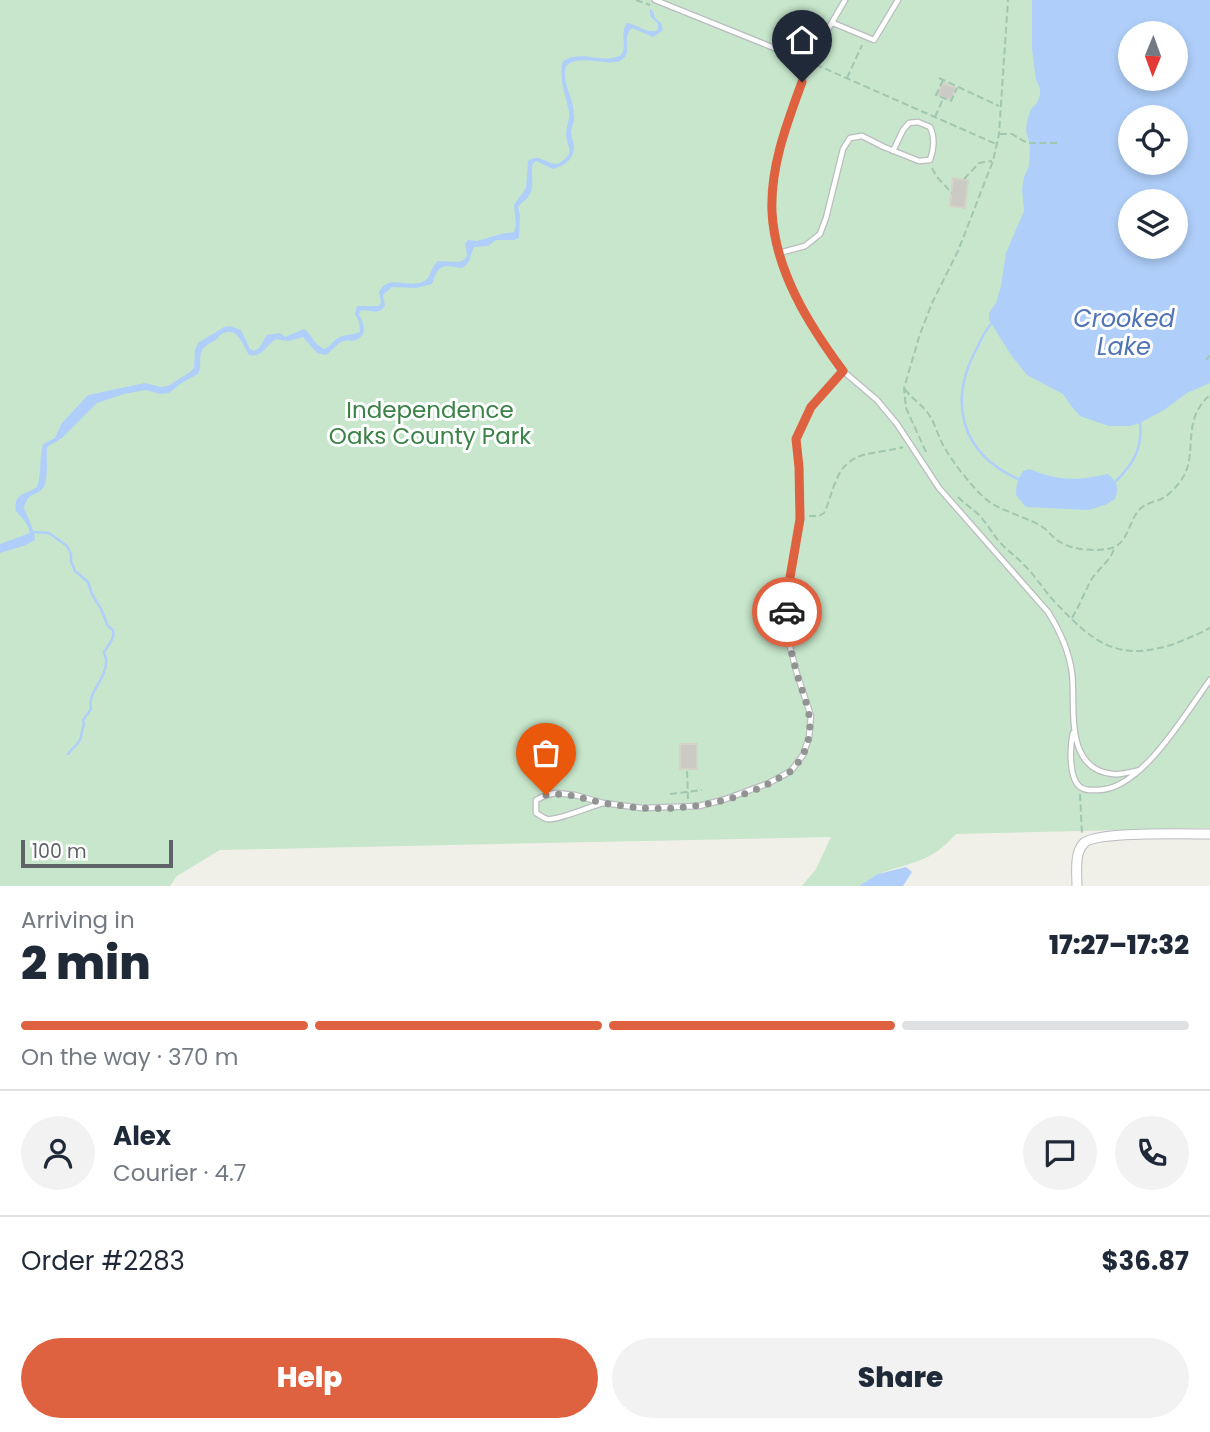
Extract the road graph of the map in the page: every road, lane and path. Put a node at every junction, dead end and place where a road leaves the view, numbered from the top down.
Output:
1 (636, 0) edge
2 (655, 0) edge
3 (845, 0) edge
4 (898, 0) edge
5 (1008, 0) edge
6 (649, 5) dead end
7 (833, 23) junction
8 (866, 38) junction
9 (808, 64) junction
10 (939, 78) dead end
11 (846, 79) junction
12 (943, 79) junction
13 (958, 86) junction
14 (943, 98) junction
15 (1000, 106) junction
16 (935, 118) junction
17 (999, 134) junction
18 (1059, 143) dead end
19 (997, 144) junction
20 (893, 151) junction
21 (930, 160) junction
22 (993, 161) junction
23 (964, 179) dead end
24 (952, 192) dead end
25 (779, 253) junction
26 (1210, 355) edge
27 (1206, 360) dead end
28 (843, 371) junction
29 (904, 388) junction
30 (1210, 395) edge
31 (910, 444) dead end
32 (928, 458) dead end
33 (958, 497) dead end
34 (800, 516) junction
35 (1114, 548) junction
36 (1072, 618) junction
37 (1210, 628) edge
38 (1210, 680) edge
39 (1074, 728) junction
40 (1140, 770) junction
41 (687, 771) dead end
42 (1079, 786) junction
43 (702, 790) dead end
44 (688, 793) junction
45 (670, 794) dead end
46 (603, 803) junction
47 (689, 807) junction
48 (1210, 834) edge
49 (1083, 844) junction
50 (1077, 886) edge

1 - 6 path
2 - 9 lane
3 - 7 lane
4 - 8 lane
5 - 15 path
7 - 8 lane
7 - 9 lane
8 - 11 path
9 - 11 path
9 - 25 lane
10 - 12 path
11 - 16 path
12 - 13 path
12 - 14 path
13 - 14 path
13 - 15 path
14 - 16 path
15 - 17 path
16 - 19 path
17 - 18 path
17 - 19 path
19 - 22 path
20 - 21 lane
20 - 21 lane
20 - 25 lane
21 - 24 path
22 - 23 path
22 - 29 path
25 - 28 lane
26 - 27 path
28 - 34 lane
28 - 39 lane
29 - 32 path
29 - 35 path
30 - 35 path
31 - 34 path
33 - 36 path
34 - 47 lane
35 - 36 path
36 - 37 path
38 - 40 lane
39 - 40 lane
39 - 42 lane
40 - 42 lane
41 - 44 path
42 - 49 path
43 - 44 path
44 - 45 path
44 - 47 path
46 - 46 lane
46 - 47 lane
48 - 49 street
49 - 50 street

